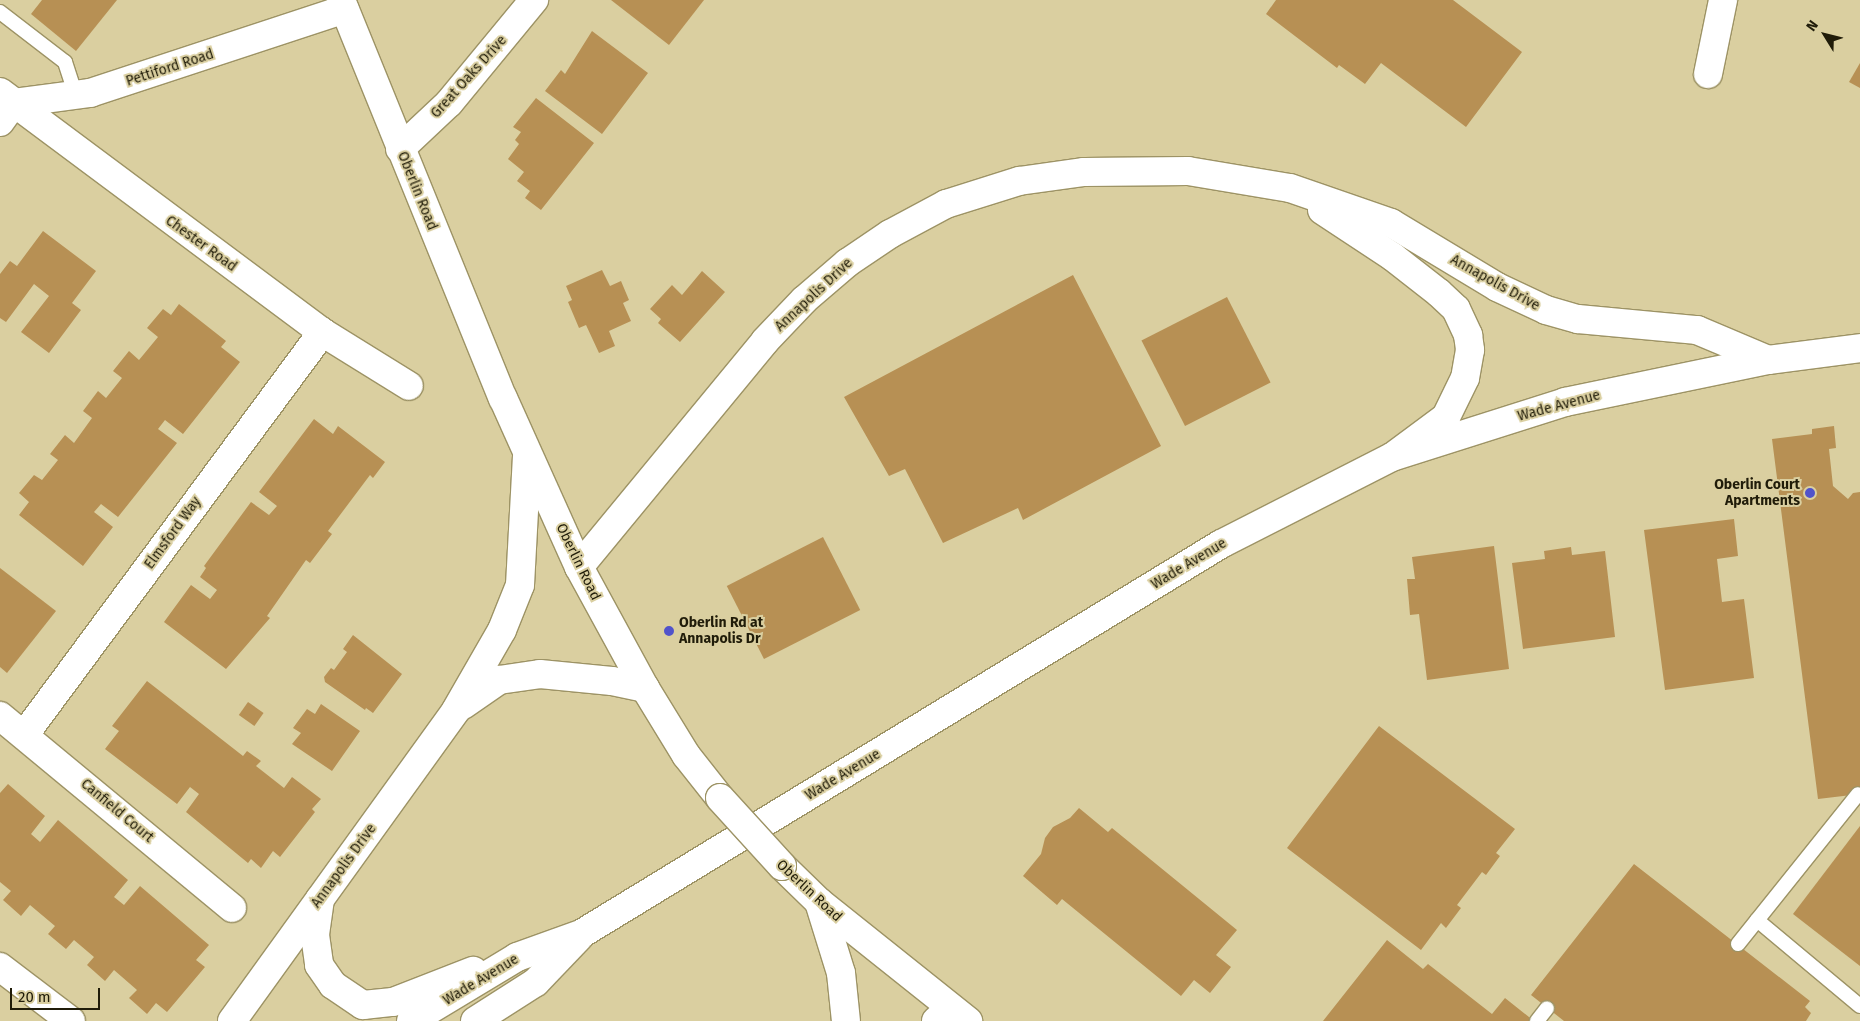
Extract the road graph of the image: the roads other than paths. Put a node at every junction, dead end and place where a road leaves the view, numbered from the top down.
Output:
1 (534, 0) edge
2 (1723, 0) edge
3 (343, 4) edge
4 (0, 12) edge
5 (1708, 74) dead end
6 (76, 96) junction
7 (5, 105) edge
8 (400, 149) junction
9 (1290, 188) junction
10 (322, 332) junction
11 (1860, 348) edge
12 (1768, 360) junction
13 (409, 386) dead end
14 (527, 453) junction
15 (1392, 457) junction
16 (579, 567) junction
17 (645, 688) junction
18 (456, 710) junction
19 (0, 716) edge
20 (25, 734) junction
21 (1858, 794) dead end
22 (320, 898) junction
23 (819, 902) junction
24 (232, 908) dead end
25 (1757, 920) junction
26 (581, 934) junction
27 (1738, 944) dead end
28 (517, 957) junction
29 (0, 966) edge
30 (536, 982) junction
31 (1860, 1006) edge
32 (1547, 1008) dead end
33 (951, 1017) edge
34 (72, 1021) edge
35 (232, 1021) edge
36 (412, 1021) edge
37 (475, 1021) edge
38 (507, 1021) edge
39 (846, 1021) edge
40 (1537, 1021) edge

1 - 8 main road, Great Oaks Drive
2 - 5 main road
3 - 6 main road, Pettiford Road
3 - 8 main road, Oberlin Road
4 - 6 lane
6 - 7 main road, Pettiford Road
7 - 10 main road, Chester Road
8 - 14 main road, Oberlin Road
9 - 12 main road, Annapolis Drive
9 - 15 main road, Annapolis Drive
9 - 16 main road, Annapolis Drive
10 - 13 main road, Chester Road
10 - 20 main road, Elmsford Way
11 - 12 main road, Wade Avenue
12 - 15 main road, Wade Avenue
14 - 16 main road, Oberlin Road
14 - 18 main road, Annapolis Drive
15 - 26 main road, Wade Avenue
16 - 17 main road, Oberlin Road
17 - 18 main road, Annapolis Drive
17 - 23 main road, Oberlin Road, bridge
18 - 22 main road, Annapolis Drive
19 - 20 main road, Canfield Court
20 - 24 main road, Canfield Court
21 - 25 lane
22 - 28 main road
22 - 35 main road, Annapolis Drive
23 - 33 main road, Oberlin Road
23 - 39 main road
25 - 27 lane
25 - 31 lane
26 - 28 main road, Wade Avenue
26 - 30 main road, Wade Avenue
28 - 36 main road, Wade Avenue
29 - 34 main road
30 - 37 main road, Wade Avenue
30 - 38 main road
32 - 40 lane

